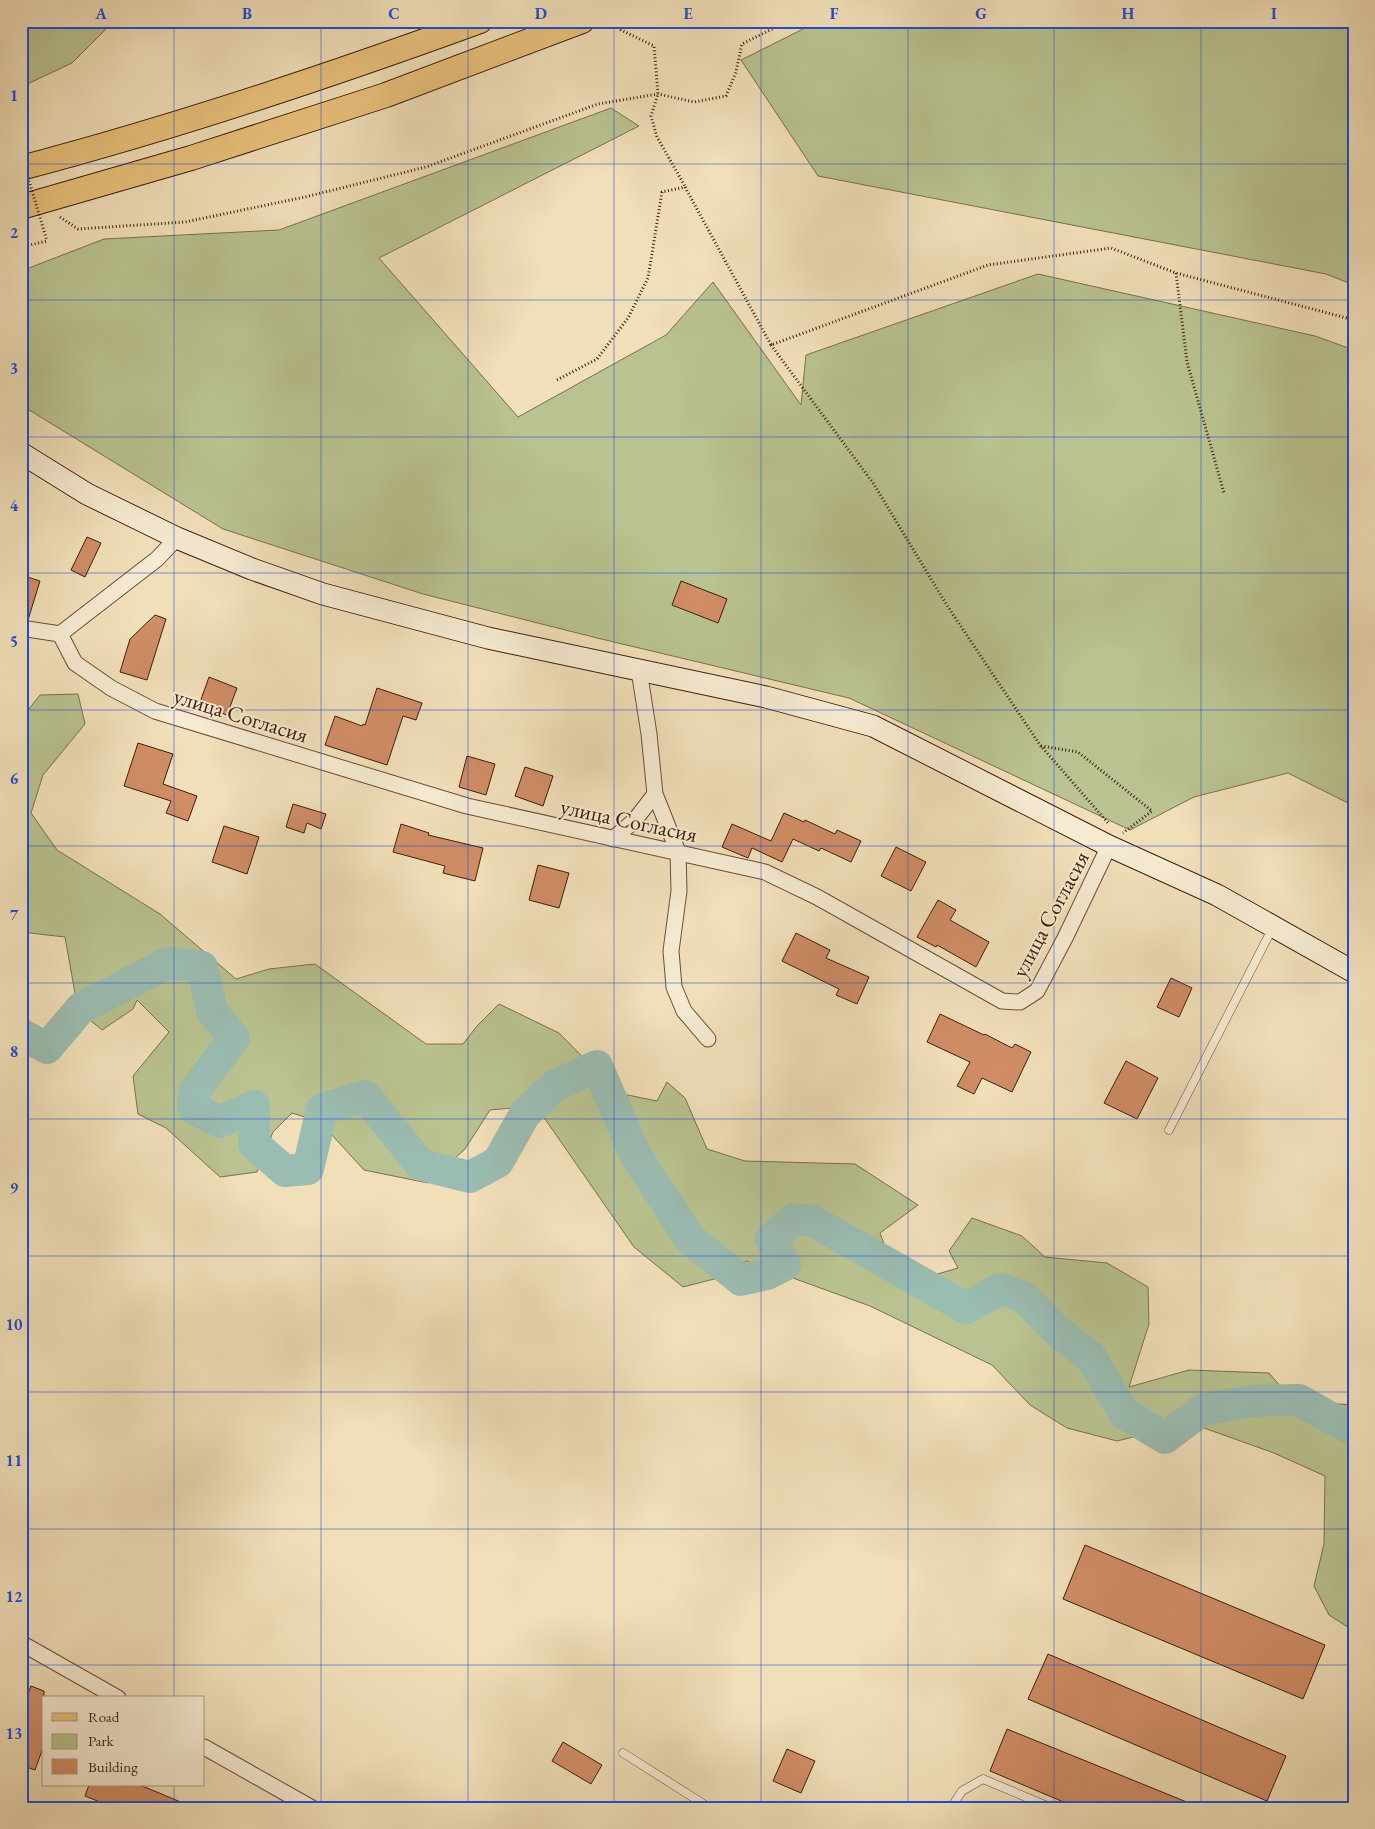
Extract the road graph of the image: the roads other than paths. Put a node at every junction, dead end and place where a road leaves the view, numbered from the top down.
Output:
1 (480, 21) edge
2 (582, 21) edge
3 (21, 168) edge
4 (31, 205) edge
5 (21, 453) edge
6 (178, 538) junction
7 (21, 628) edge
8 (60, 634) junction
9 (639, 670) junction
10 (655, 794) junction
11 (1114, 837) junction
12 (613, 839) junction
13 (678, 852) junction
14 (1274, 926) junction
15 (1354, 972) edge
16 (708, 1039) dead end
17 (1169, 1130) dead end
18 (21, 1643) edge
19 (114, 1696) edge
20 (205, 1748) edge
21 (623, 1753) dead end
22 (21, 1805) edge
23 (30, 1808) edge
24 (312, 1808) edge
25 (710, 1808) edge
26 (951, 1808) edge
27 (1052, 1808) edge

1 - 3 main road
2 - 4 main road
5 - 6 street
6 - 8 street
6 - 9 street
7 - 8 street
8 - 12 street, улица Согласия
9 - 10 street
9 - 11 street
10 - 12 street
10 - 13 street
11 - 13 street, улица Согласия
11 - 14 street
12 - 13 street, улица Согласия
13 - 16 street
14 - 15 street
14 - 17 lane
18 - 19 street
20 - 24 street
21 - 25 lane
22 - 23 lane
26 - 27 lane

